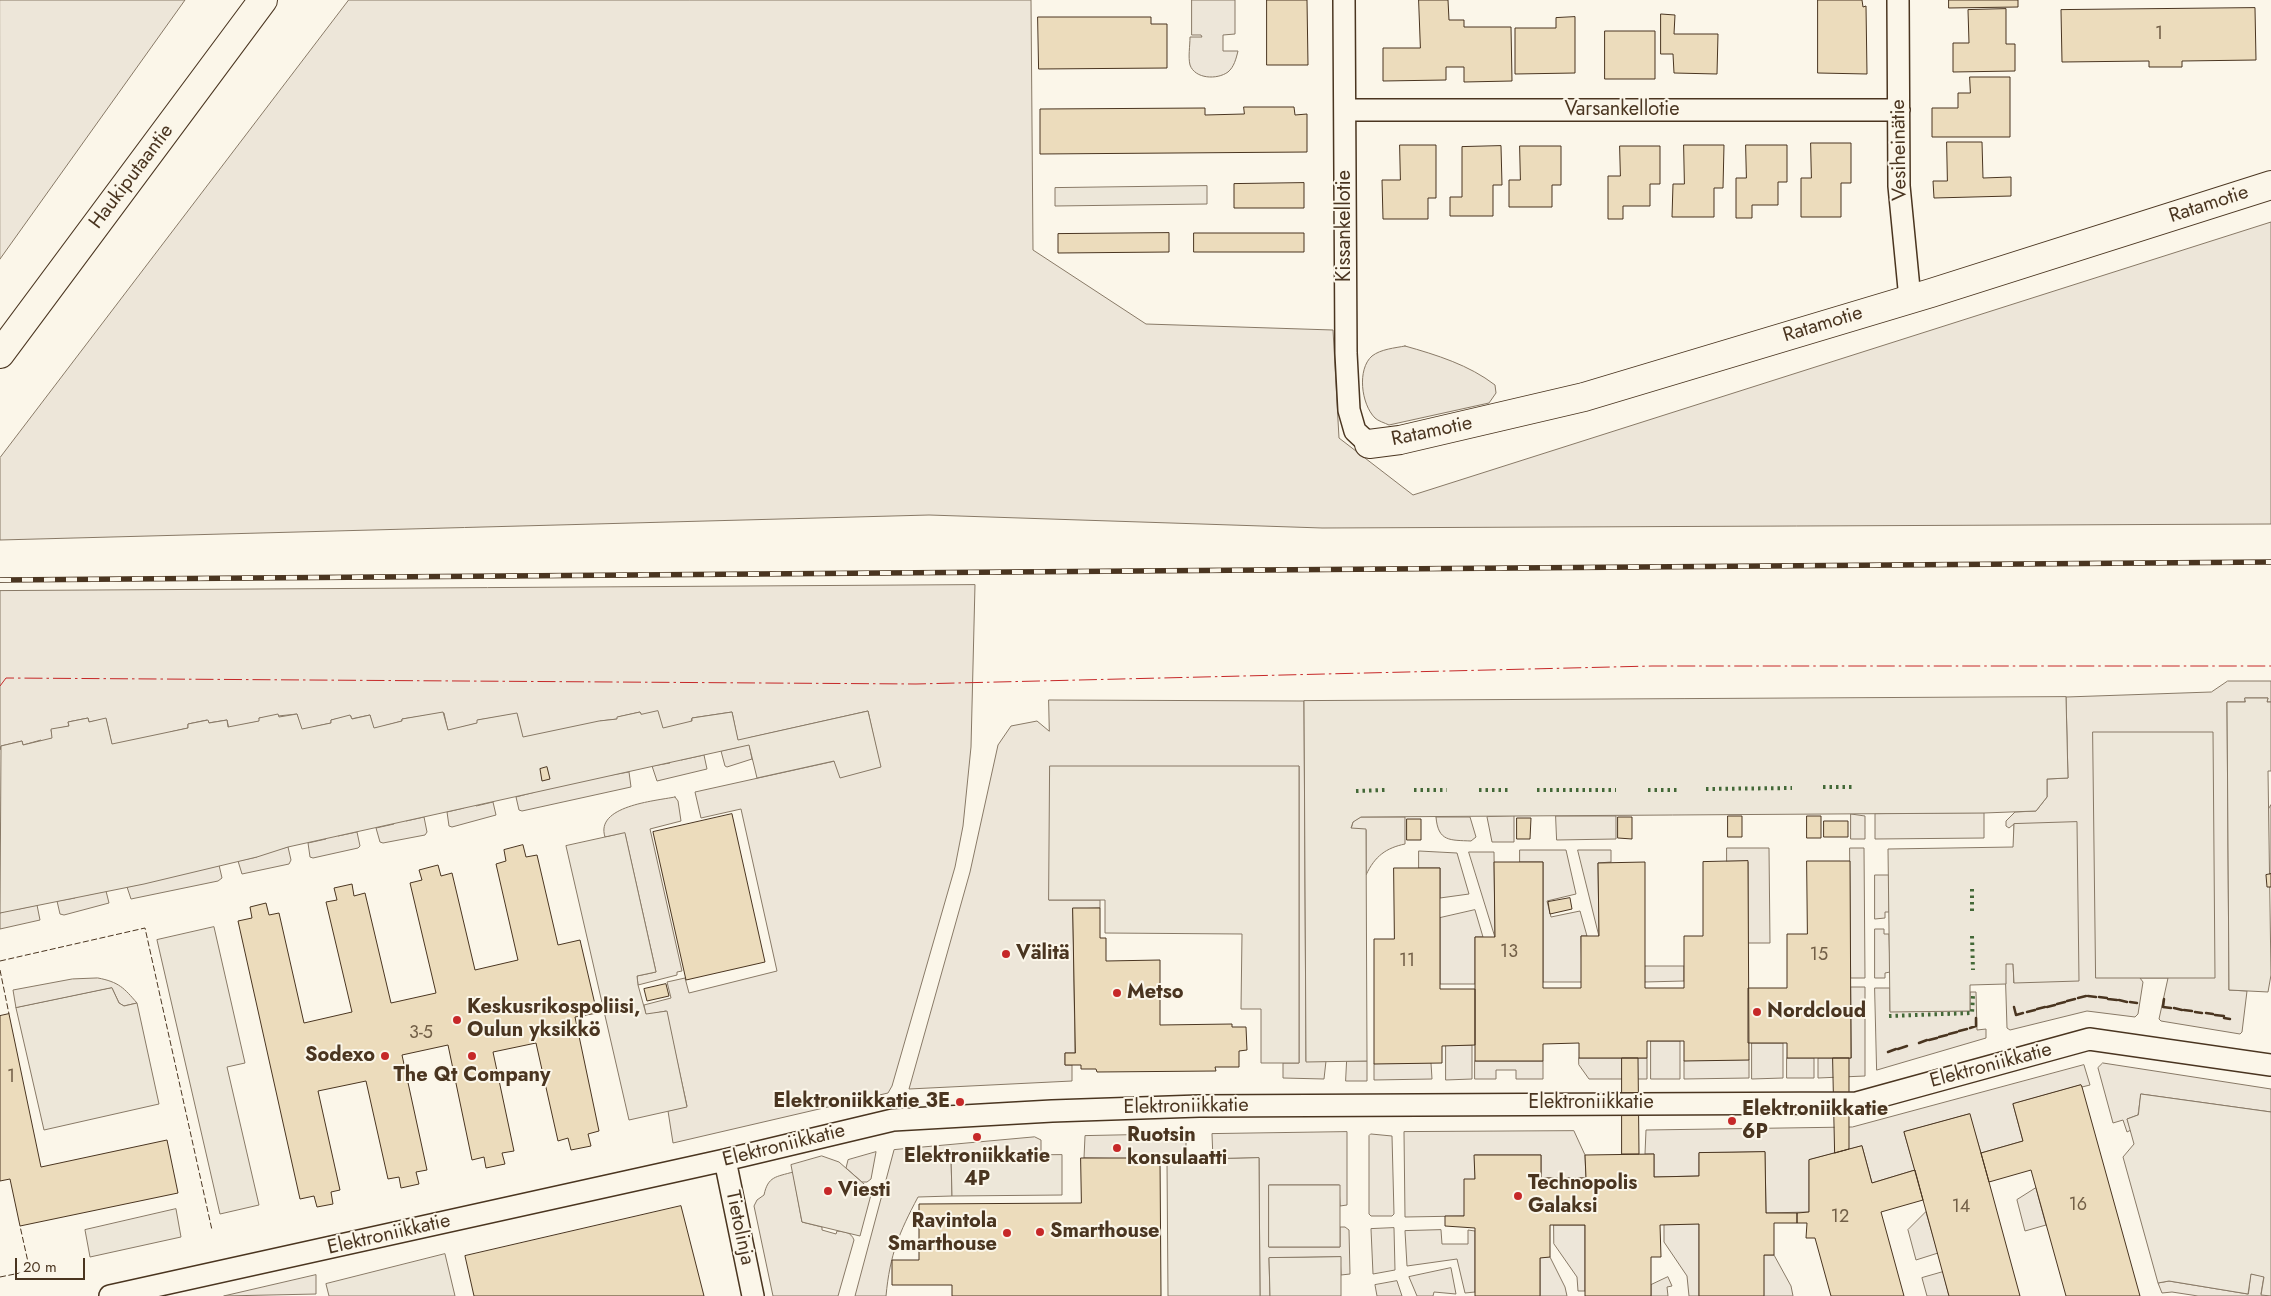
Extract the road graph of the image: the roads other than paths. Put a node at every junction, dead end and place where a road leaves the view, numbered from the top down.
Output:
1 (263, 0) edge
2 (1344, 0) edge
3 (1898, 0) edge
4 (1345, 110) junction
5 (1899, 110) junction
6 (2271, 185) edge
7 (1910, 299) junction
8 (0, 354) edge
9 (1369, 444) joint
10 (2271, 1065) edge
11 (725, 1160) junction
12 (110, 1296) edge
13 (753, 1296) edge

1 - 8 street, Haukiputaantie
2 - 4 street, Kissankellotie
3 - 5 street, Vesiheinätie
4 - 5 street, Varsankellotie
4 - 9 street, Kissankellotie
5 - 7 street, Vesiheinätie
6 - 7 street, Ratamotie
7 - 9 street, Ratamotie
10 - 11 street, Elektroniikkatie
11 - 12 street, Elektroniikkatie
11 - 13 street, Tietolinja

